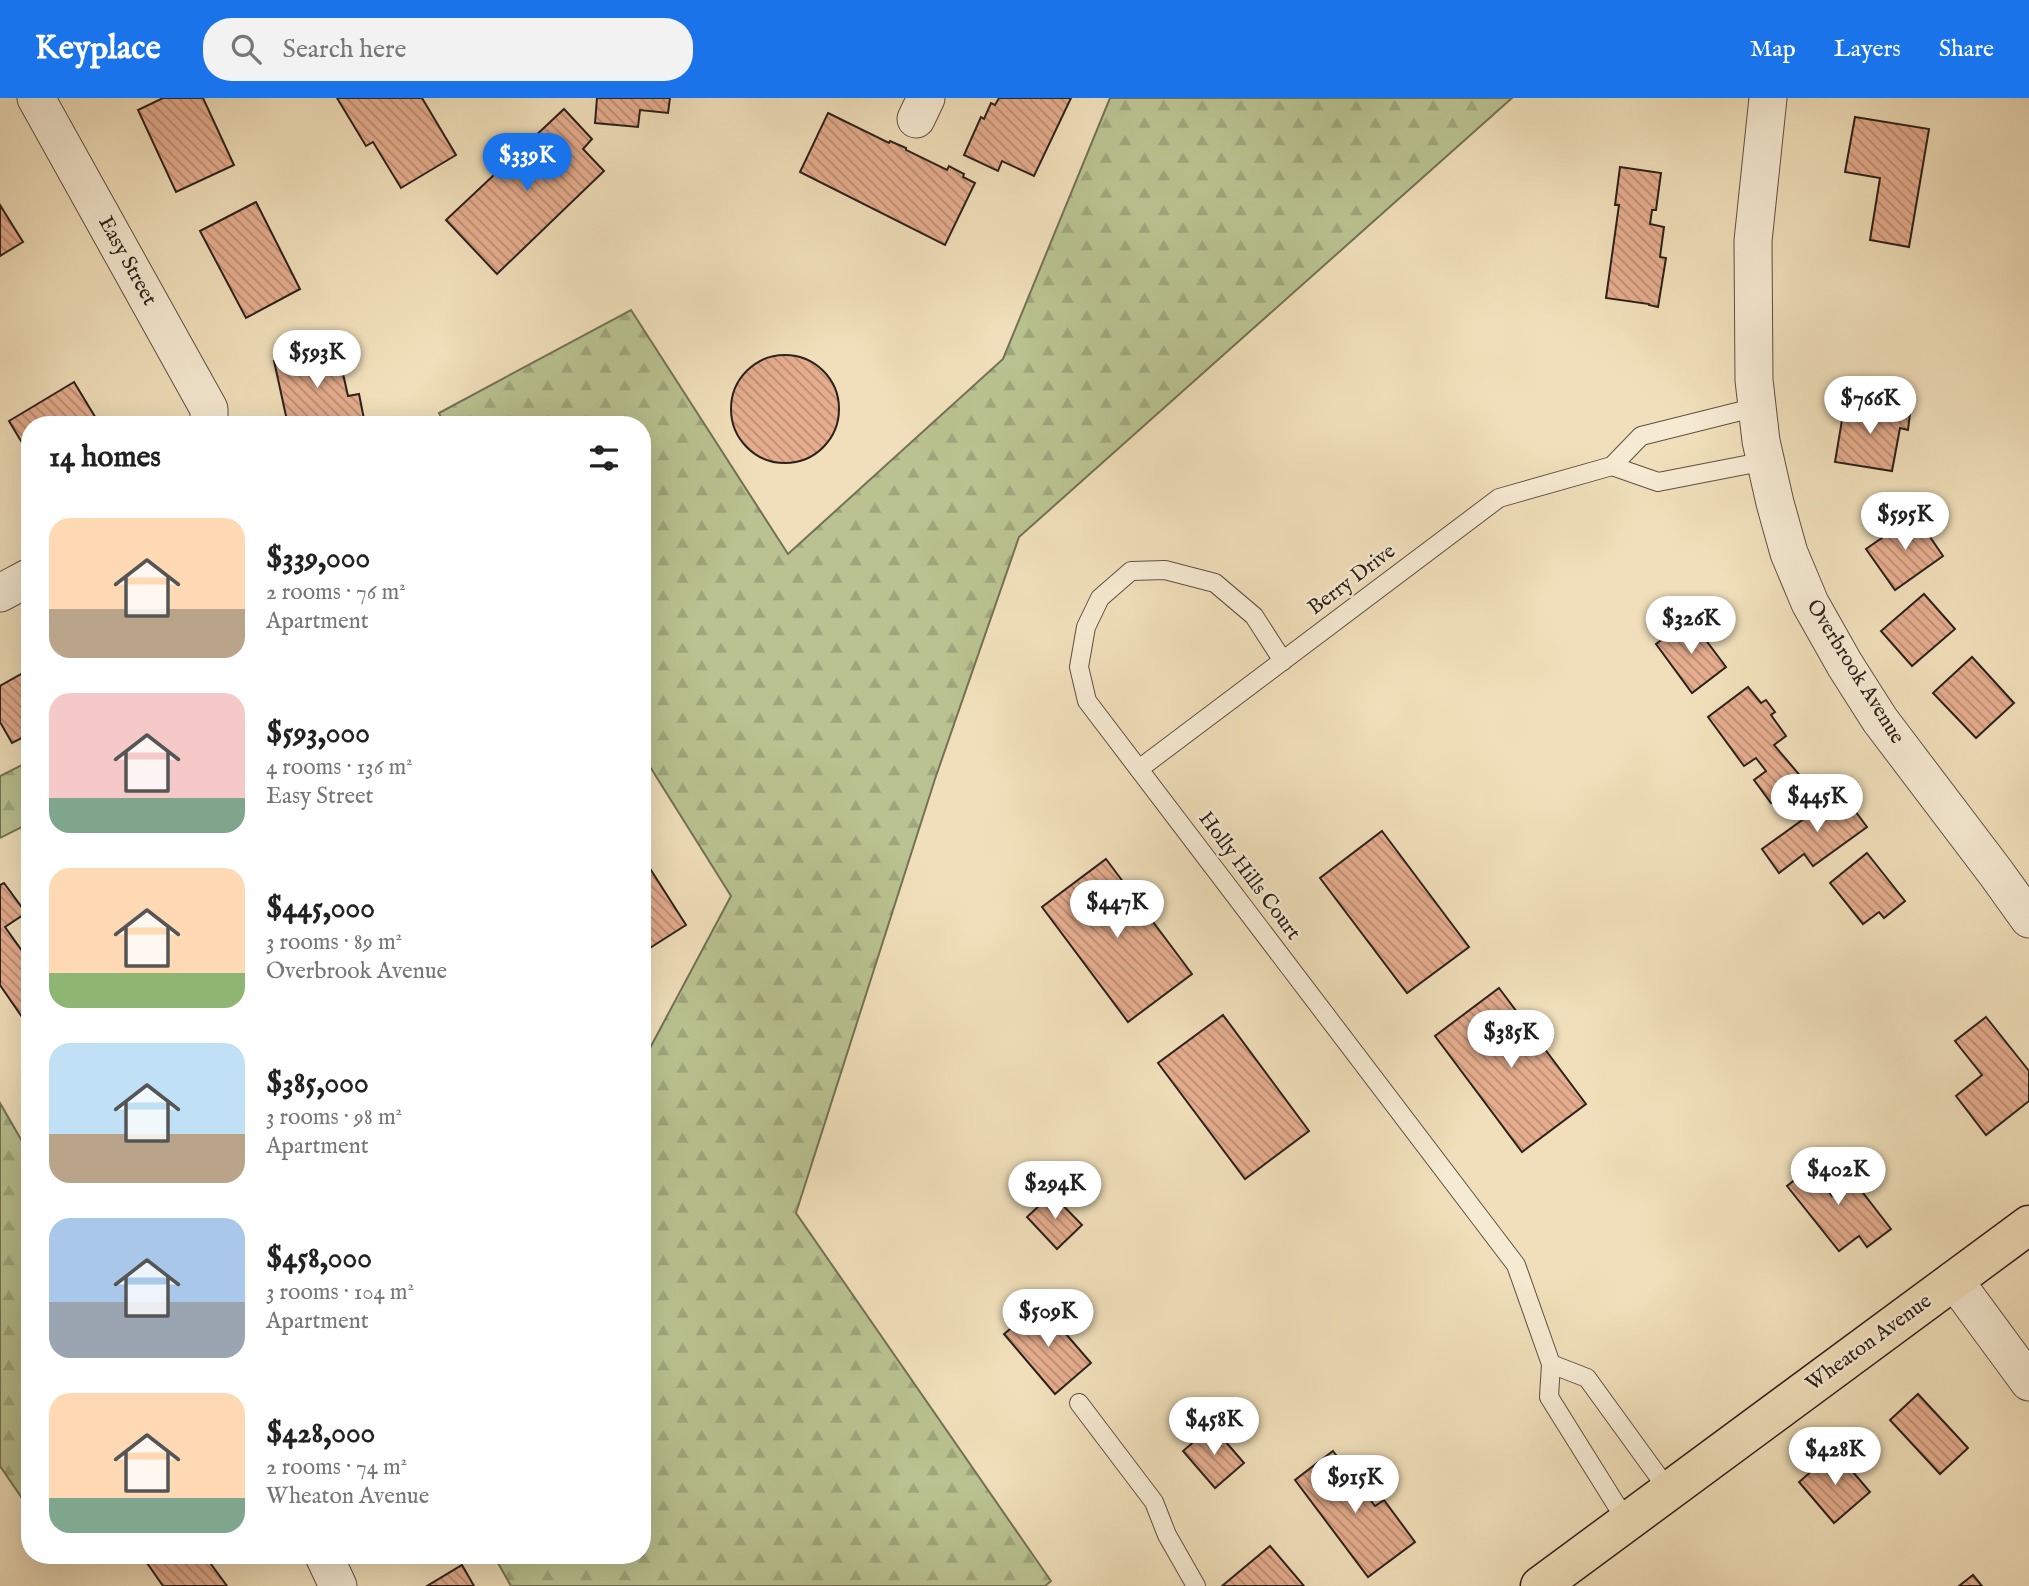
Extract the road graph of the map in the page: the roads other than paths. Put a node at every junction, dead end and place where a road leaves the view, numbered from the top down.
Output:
1 (36, 98) edge
2 (1768, 98) edge
3 (1757, 407) junction
4 (209, 416) edge
5 (1766, 461) junction
6 (1612, 466) junction
7 (21, 582) edge
8 (0, 593) edge
9 (1283, 661) junction
10 (1139, 769) junction
11 (2029, 919) edge
12 (2029, 1225) edge
13 (1954, 1280) junction
14 (1551, 1364) junction
15 (2029, 1382) edge
16 (1079, 1403) dead end
17 (1669, 1491) junction
18 (1626, 1522) junction
19 (328, 1564) edge
20 (338, 1586) edge
21 (1196, 1586) edge
22 (1540, 1586) edge

1 - 4 street, Easy Street
2 - 3 street, Overbrook Avenue
3 - 5 street, Overbrook Avenue
3 - 6 lane
5 - 6 lane
5 - 11 street, Overbrook Avenue
6 - 9 lane, Berry Drive
7 - 8 street
9 - 10 lane, Berry Drive
9 - 10 lane, Holly Hills Court
10 - 14 lane, Holly Hills Court
12 - 13 main road, Wheaton Avenue
13 - 15 street
13 - 17 main road, Wheaton Avenue
14 - 17 lane
14 - 18 lane, Holly Hills Court
16 - 21 lane
17 - 18 main road, Wheaton Avenue
18 - 22 main road, Wheaton Avenue
19 - 20 street

